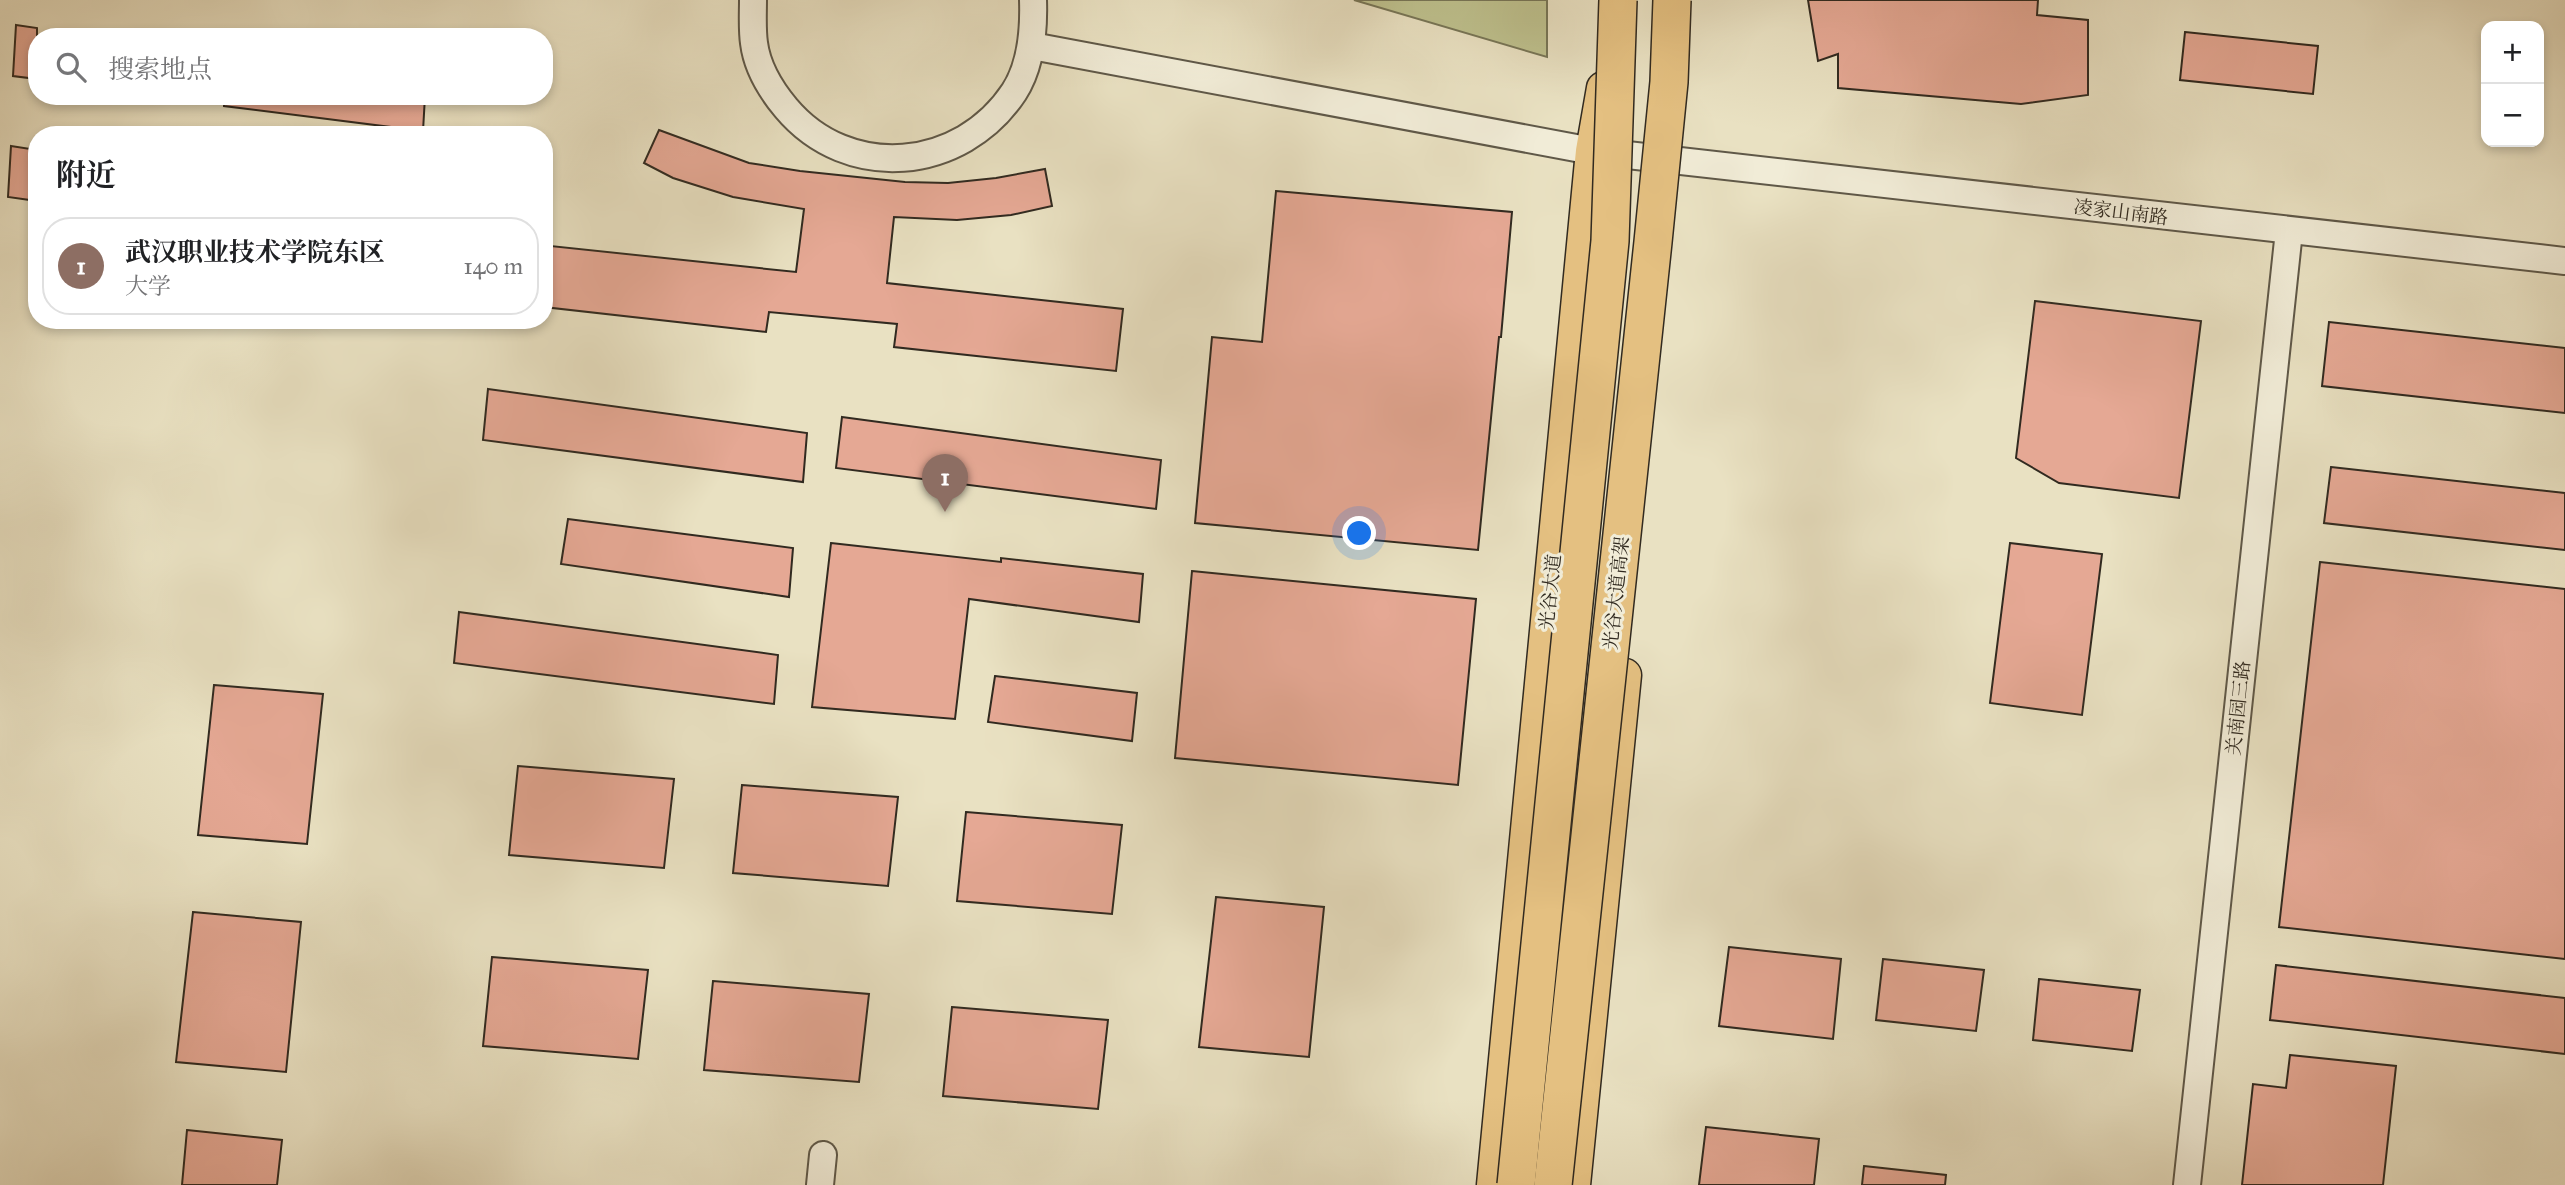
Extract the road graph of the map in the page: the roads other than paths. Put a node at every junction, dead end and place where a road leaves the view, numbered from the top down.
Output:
1 (753, 0) edge
2 (1033, 0) edge
3 (1615, 0) edge
4 (1672, 0) edge
5 (1688, 0) edge
6 (1032, 46) junction
7 (1592, 151) junction
8 (1676, 161) junction
9 (2289, 231) junction
10 (2565, 261) edge
11 (822, 1155) dead end
12 (820, 1185) edge
13 (1493, 1185) edge
14 (1516, 1185) edge
15 (1552, 1185) edge
16 (1574, 1185) edge
17 (2187, 1185) edge

1 - 6 street
2 - 6 street
3 - 7 main road, 光谷大道
3 - 14 highway, 光谷大道高架, bridge
4 - 15 highway, 光谷大道高架, bridge
5 - 8 main road
6 - 7 street, 凌家山南路
7 - 8 street, 凌家山南路
7 - 13 main road, 光谷大道
8 - 9 street, 凌家山南路
8 - 16 main road
9 - 10 street, 凌家山南路
9 - 17 street, 关南园三路
11 - 12 street

